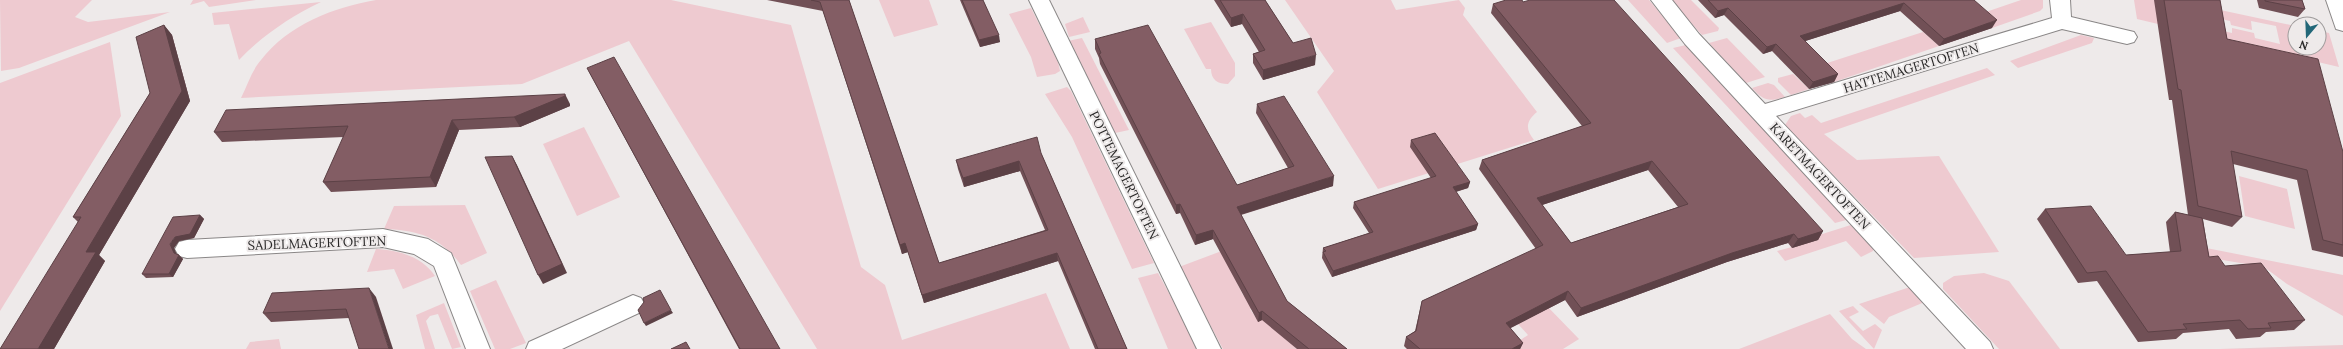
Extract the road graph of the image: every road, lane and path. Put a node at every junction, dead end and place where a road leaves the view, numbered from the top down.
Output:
1 (1038, 0) edge
2 (1662, 0) edge
3 (2060, 0) edge
4 (2336, 0) edge
5 (2062, 22) junction
6 (2343, 24) edge
7 (2127, 37) dead end
8 (1760, 113) junction
9 (187, 249) dead end
10 (633, 305) dead end
11 (478, 349) edge
12 (538, 349) edge
13 (1209, 349) edge
14 (1981, 349) edge

1 - 13 street, POTTEMAGERTOFTEN
2 - 8 street, KARETMAGERTOFTEN
3 - 5 street
4 - 6 street
5 - 7 street, HATTEMAGERTOFTEN
5 - 8 street, HATTEMAGERTOFTEN
8 - 14 street, KARETMAGERTOFTEN
9 - 11 street, SADELMAGERTOFTEN
10 - 12 street

